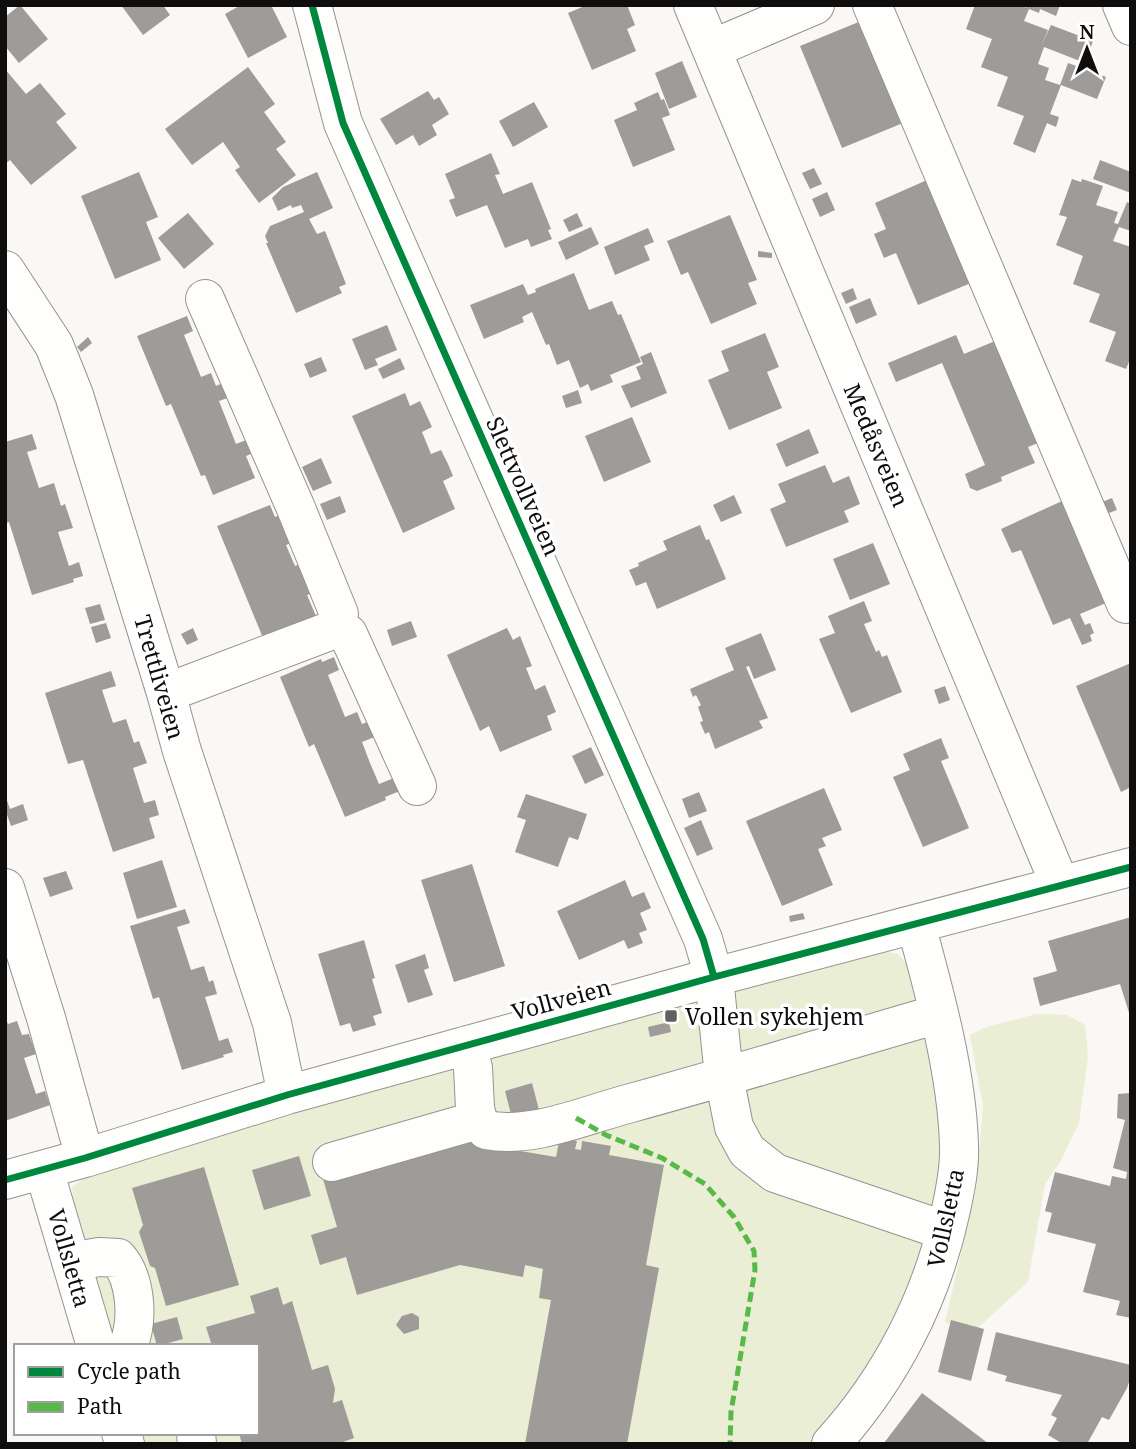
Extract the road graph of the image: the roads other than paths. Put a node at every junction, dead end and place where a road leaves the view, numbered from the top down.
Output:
1 (312, 5) edge
2 (692, 5) edge
3 (814, 5) edge
4 (872, 5) edge
5 (1122, 5) edge
6 (1131, 26) edge
7 (712, 49) junction
8 (5, 270) edge
9 (205, 299) dead end
10 (1126, 604) dead end
11 (335, 629) junction
12 (166, 693) junction
13 (417, 786) dead end
14 (1131, 867) edge
15 (1060, 885) junction
16 (5, 888) edge
17 (916, 925) junction
18 (714, 977) junction
19 (938, 1014) junction
20 (467, 1045) junction
21 (724, 1077) junction
22 (287, 1095) junction
23 (478, 1120) junction
24 (85, 1158) junction
25 (332, 1162) dead end
26 (44, 1170) junction
27 (5, 1180) edge
28 (946, 1231) junction
29 (71, 1262) junction
30 (95, 1344) edge
31 (129, 1344) edge
32 (831, 1444) edge

1 - 18 street, Slettvollveien
2 - 7 street, Medåsveien
3 - 7 street
4 - 10 street
5 - 6 street
7 - 15 street, Medåsveien
8 - 12 street, Trettliveien
9 - 11 street
11 - 12 street
11 - 13 street
12 - 22 street, Trettliveien
14 - 15 street, Vollveien
15 - 17 street, Vollveien
16 - 24 street
17 - 18 street, Vollveien
17 - 19 street, Vollsletta
18 - 20 street, Vollveien
18 - 21 street, Slettvollveien
19 - 21 street
19 - 28 street, Vollsletta
20 - 22 street, Vollveien
20 - 23 street
21 - 23 street
21 - 28 street, Slettvollveien
22 - 24 street, Vollveien
23 - 25 street
24 - 26 street, Vollveien
26 - 27 street, Vollveien
26 - 29 street, Vollsletta
28 - 32 street, Vollsletta
29 - 30 street, Vollsletta
29 - 31 street

